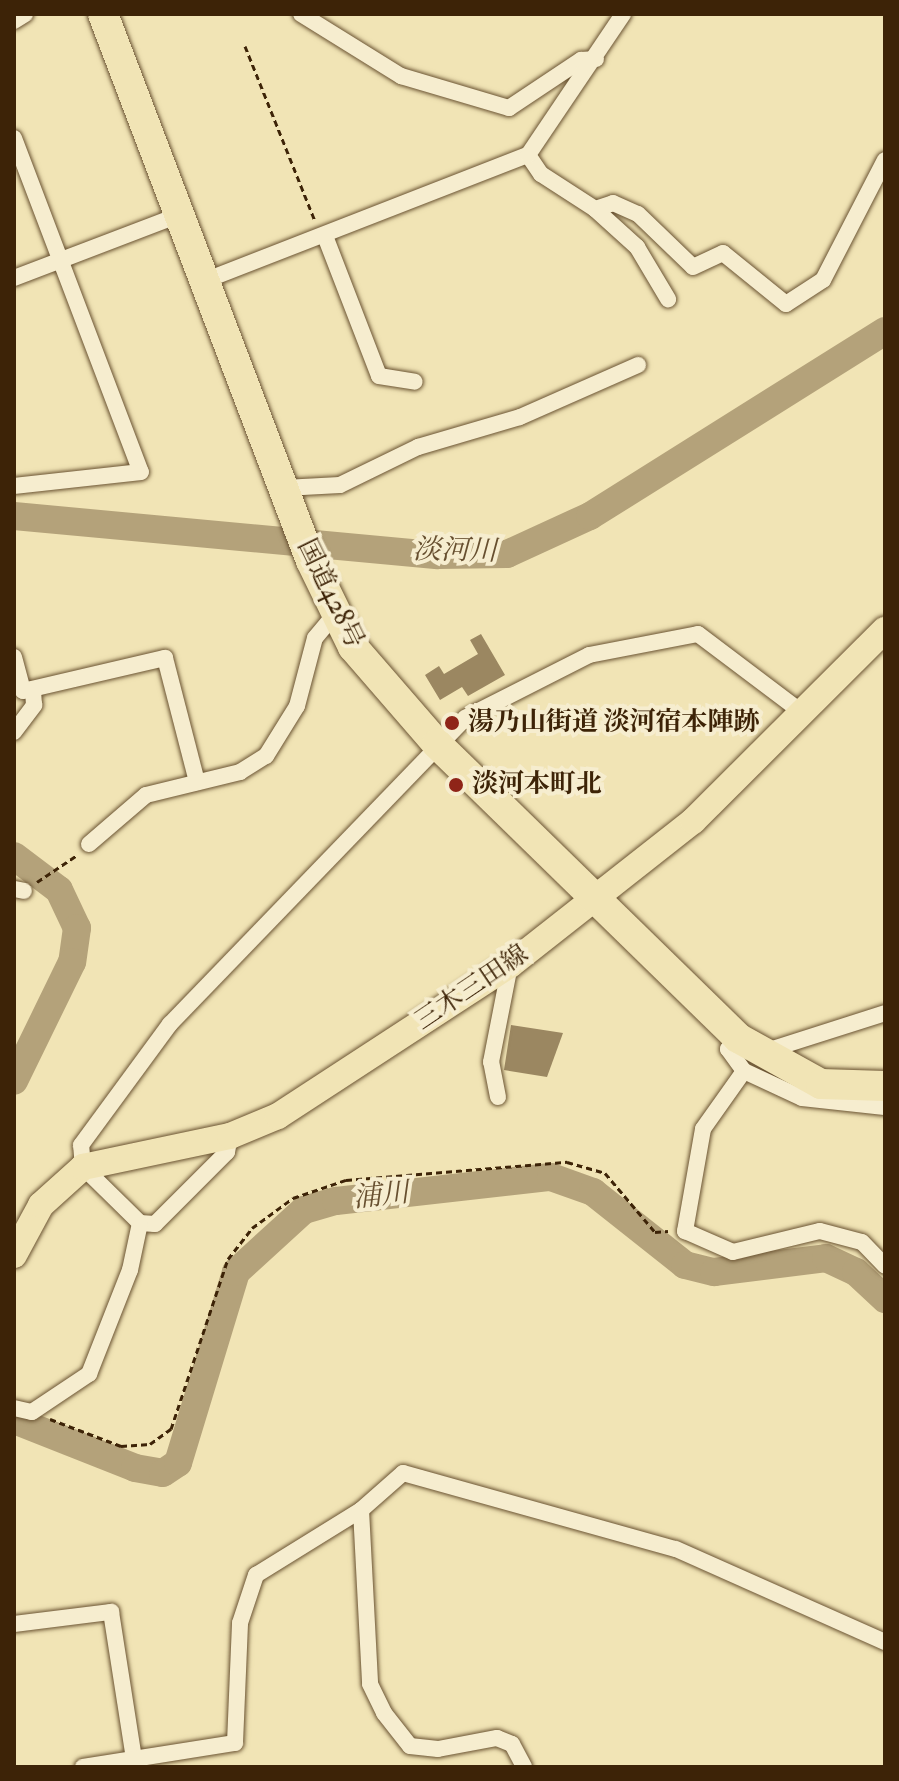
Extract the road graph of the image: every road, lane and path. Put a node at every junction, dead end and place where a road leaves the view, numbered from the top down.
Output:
1 (25, 14) edge
2 (103, 14) edge
3 (301, 14) edge
4 (623, 14) edge
5 (14, 21) edge
6 (245, 46) dead end
7 (596, 59) junction
8 (14, 138) edge
9 (528, 155) junction
10 (885, 160) edge
11 (595, 209) junction
12 (179, 215) junction
13 (323, 237) junction
14 (60, 260) junction
15 (14, 278) edge
16 (204, 281) junction
17 (668, 299) dead end
18 (638, 365) dead end
19 (415, 382) dead end
20 (14, 486) edge
21 (285, 491) junction
22 (336, 613) junction
23 (885, 630) edge
24 (14, 657) edge
25 (33, 689) junction
26 (800, 711) junction
27 (14, 732) edge
28 (437, 744) junction
29 (197, 782) junction
30 (89, 844) joint
31 (19, 890) edge
32 (595, 897) junction
33 (510, 965) junction
34 (885, 1013) edge
35 (746, 1054) junction
36 (885, 1086) edge
37 (498, 1097) dead end
38 (885, 1107) edge
39 (230, 1136) junction
40 (83, 1167) junction
41 (140, 1223) junction
42 (685, 1231) junction
43 (14, 1255) edge
44 (885, 1266) edge
45 (14, 1408) edge
46 (32, 1412) junction
47 (361, 1510) junction
48 (14, 1624) edge
49 (885, 1642) edge
50 (134, 1759) junction
51 (83, 1767) edge
52 (524, 1767) edge

1 - 5 street
2 - 12 highway, 国道428号
3 - 7 street
4 - 7 street
6 - 13 path
7 - 9 street
8 - 14 street
9 - 11 street
9 - 13 street
10 - 11 street
11 - 17 street
12 - 14 street
12 - 16 highway, 国道428号
13 - 16 street
13 - 19 street
14 - 15 street
14 - 20 street
16 - 21 highway, 国道428号
18 - 21 street
21 - 22 highway, 国道428号
22 - 28 highway, 国道428号
22 - 29 street
23 - 26 main road, 三木三田線
24 - 25 street
25 - 27 street
25 - 29 street
26 - 28 street
26 - 32 main road, 三木三田線
28 - 32 highway, 国道428号
28 - 40 street
29 - 30 street
30 - 31 path
32 - 33 main road, 三木三田線
32 - 35 highway, 国道428号
33 - 37 street
33 - 39 main road, 三木三田線
34 - 35 street
35 - 36 highway, 国道428号
35 - 38 street
35 - 42 street
39 - 40 main road, 三木三田線
39 - 41 street
40 - 41 street
40 - 43 main road
41 - 46 street
42 - 44 street
42 - 46 path
45 - 46 street
47 - 49 street
47 - 50 street
47 - 52 street
48 - 50 street
50 - 51 street

